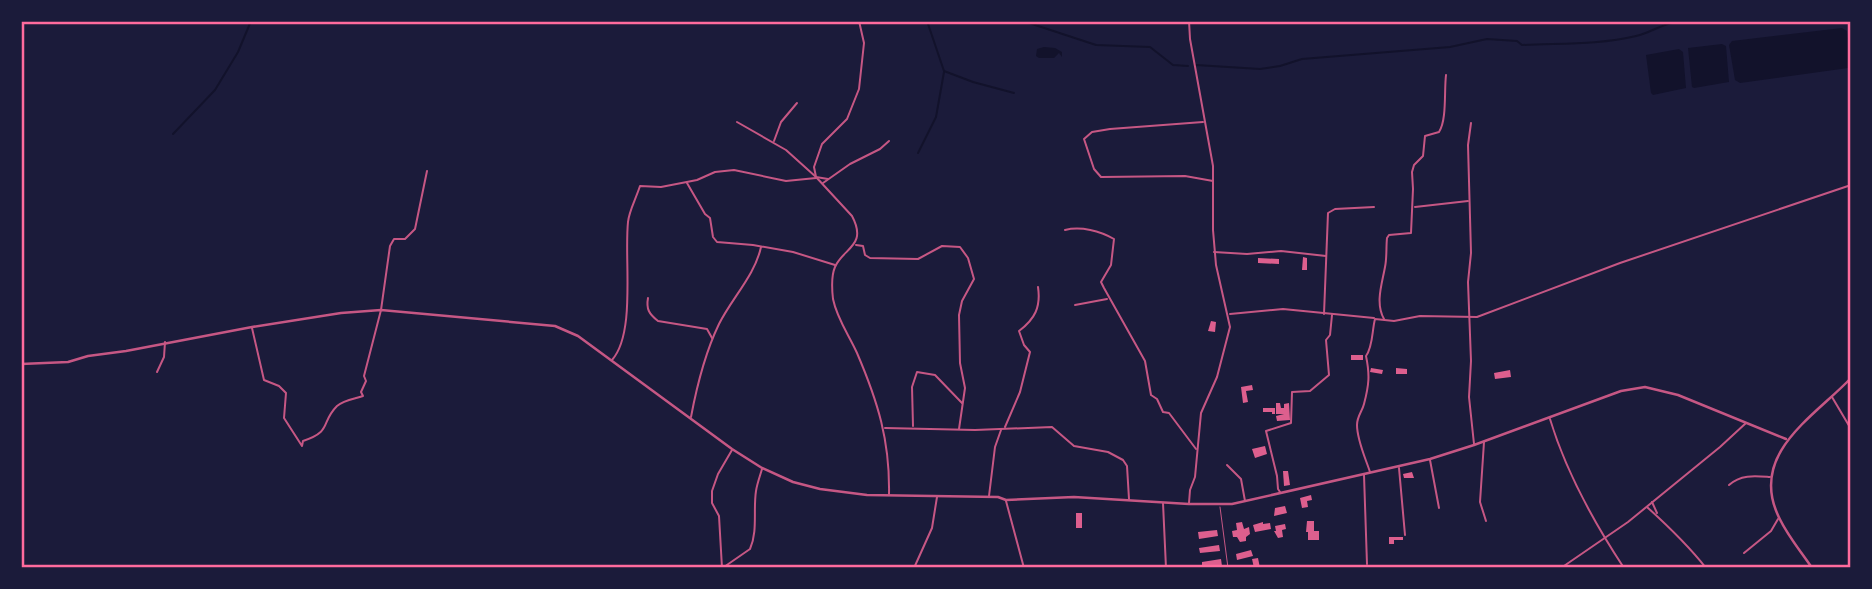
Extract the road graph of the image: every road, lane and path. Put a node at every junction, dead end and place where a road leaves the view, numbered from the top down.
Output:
1 (859, 21) edge
2 (1189, 21) edge
3 (1446, 75) dead end
4 (797, 103) dead end
5 (737, 122) dead end
6 (1205, 122) junction
7 (1471, 123) dead end
8 (889, 141) dead end
9 (774, 142) junction
10 (426, 171) dead end
11 (808, 171) junction
12 (817, 177) junction
13 (828, 179) junction
14 (803, 180) junction
15 (1214, 181) junction
16 (687, 183) junction
17 (823, 183) junction
18 (1851, 185) edge
19 (1469, 201) junction
20 (1374, 207) dead end
21 (1413, 207) junction
22 (1065, 230) dead end
23 (854, 245) junction
24 (761, 247) junction
25 (1214, 252) junction
26 (1327, 256) junction
27 (836, 266) junction
28 (1038, 287) dead end
29 (648, 298) dead end
30 (1108, 299) junction
31 (1075, 305) dead end
32 (381, 310) junction
33 (1229, 314) junction
34 (1324, 314) junction
35 (1332, 315) junction
36 (1375, 318) junction
37 (1470, 318) junction
38 (1385, 320) junction
39 (252, 327) junction
40 (712, 338) junction
41 (165, 342) junction
42 (611, 360) junction
43 (21, 364) edge
44 (157, 372) dead end
45 (1851, 378) edge
46 (1832, 397) junction
47 (962, 403) junction
48 (1550, 416) junction
49 (691, 419) junction
50 (1746, 423) junction
51 (913, 427) junction
52 (884, 428) junction
53 (1003, 428) junction
54 (959, 429) junction
55 (1851, 429) edge
56 (1786, 439) junction
57 (1484, 441) junction
58 (1474, 445) junction
59 (732, 449) junction
60 (1196, 450) junction
61 (1430, 459) junction
62 (1227, 465) dead end
63 (1399, 467) junction
64 (762, 468) junction
65 (1370, 472) junction
66 (1364, 474) junction
67 (1770, 477) junction
68 (1730, 485) dead end
69 (1282, 494) junction
70 (889, 495) junction
71 (937, 496) junction
72 (989, 497) junction
73 (1006, 500) junction
74 (1129, 501) junction
75 (1246, 502) junction
76 (1652, 502) junction
77 (1163, 503) junction
78 (1189, 504) junction
79 (1220, 505) junction
80 (1647, 507) junction
81 (1439, 508) dead end
82 (1657, 514) junction
83 (1779, 518) junction
84 (1486, 520) dead end
85 (1405, 535) dead end
86 (1605, 539) junction
87 (1744, 553) dead end
88 (1367, 564) dead end
89 (722, 568) edge
90 (914, 568) edge
91 (1024, 568) edge
92 (1166, 568) edge
93 (1227, 568) edge
94 (1561, 568) edge
95 (1624, 568) edge
96 (1706, 568) edge
97 (1812, 568) edge

1 - 12 street
2 - 6 street
3 - 21 street
4 - 9 street
5 - 9 street
6 - 15 street
6 - 15 street
7 - 19 street
8 - 13 street
9 - 11 street
10 - 32 street
11 - 12 street
11 - 14 street
12 - 13 street
12 - 14 street
12 - 17 street
13 - 17 street
14 - 16 street
15 - 25 street
16 - 24 street
16 - 42 street
17 - 23 street
18 - 37 street
19 - 21 street
19 - 37 street
20 - 26 street
21 - 38 street
22 - 30 street
23 - 27 street
23 - 47 street
24 - 27 street
24 - 40 street
25 - 26 street
25 - 33 street
26 - 34 street
27 - 52 street
28 - 53 street
29 - 40 street
30 - 31 street
30 - 60 street
32 - 39 street
32 - 39 street
32 - 42 street
33 - 34 street
33 - 60 street
34 - 35 street
35 - 36 street
35 - 69 street
36 - 38 street
36 - 65 street
37 - 38 street
37 - 58 street
39 - 41 street
40 - 49 street
41 - 43 street
41 - 44 street
42 - 49 street
45 - 46 street
46 - 55 street
46 - 56 street
47 - 51 street
47 - 54 street
48 - 50 street
48 - 57 street
48 - 86 street
49 - 59 street
50 - 56 street
50 - 76 street
51 - 52 street
51 - 54 street
52 - 70 street
53 - 54 street
53 - 72 street
53 - 74 street
56 - 67 street
57 - 58 street
57 - 84 street
58 - 61 street
59 - 64 street
59 - 89 street
60 - 78 street
61 - 63 street
61 - 81 street
62 - 75 street
63 - 65 street
63 - 85 street
64 - 70 street
64 - 89 street
65 - 66 street
66 - 69 street
66 - 88 street
67 - 68 street
67 - 83 street
69 - 75 street
70 - 71 street
71 - 72 street
71 - 90 street
72 - 73 street
73 - 74 street
73 - 91 street
74 - 77 street
75 - 79 street
76 - 80 street
76 - 82 street
77 - 78 street
77 - 92 street
78 - 79 street
79 - 93 lane
80 - 82 street
80 - 86 street
82 - 96 street
83 - 87 street
83 - 97 street
86 - 94 street
86 - 95 street

